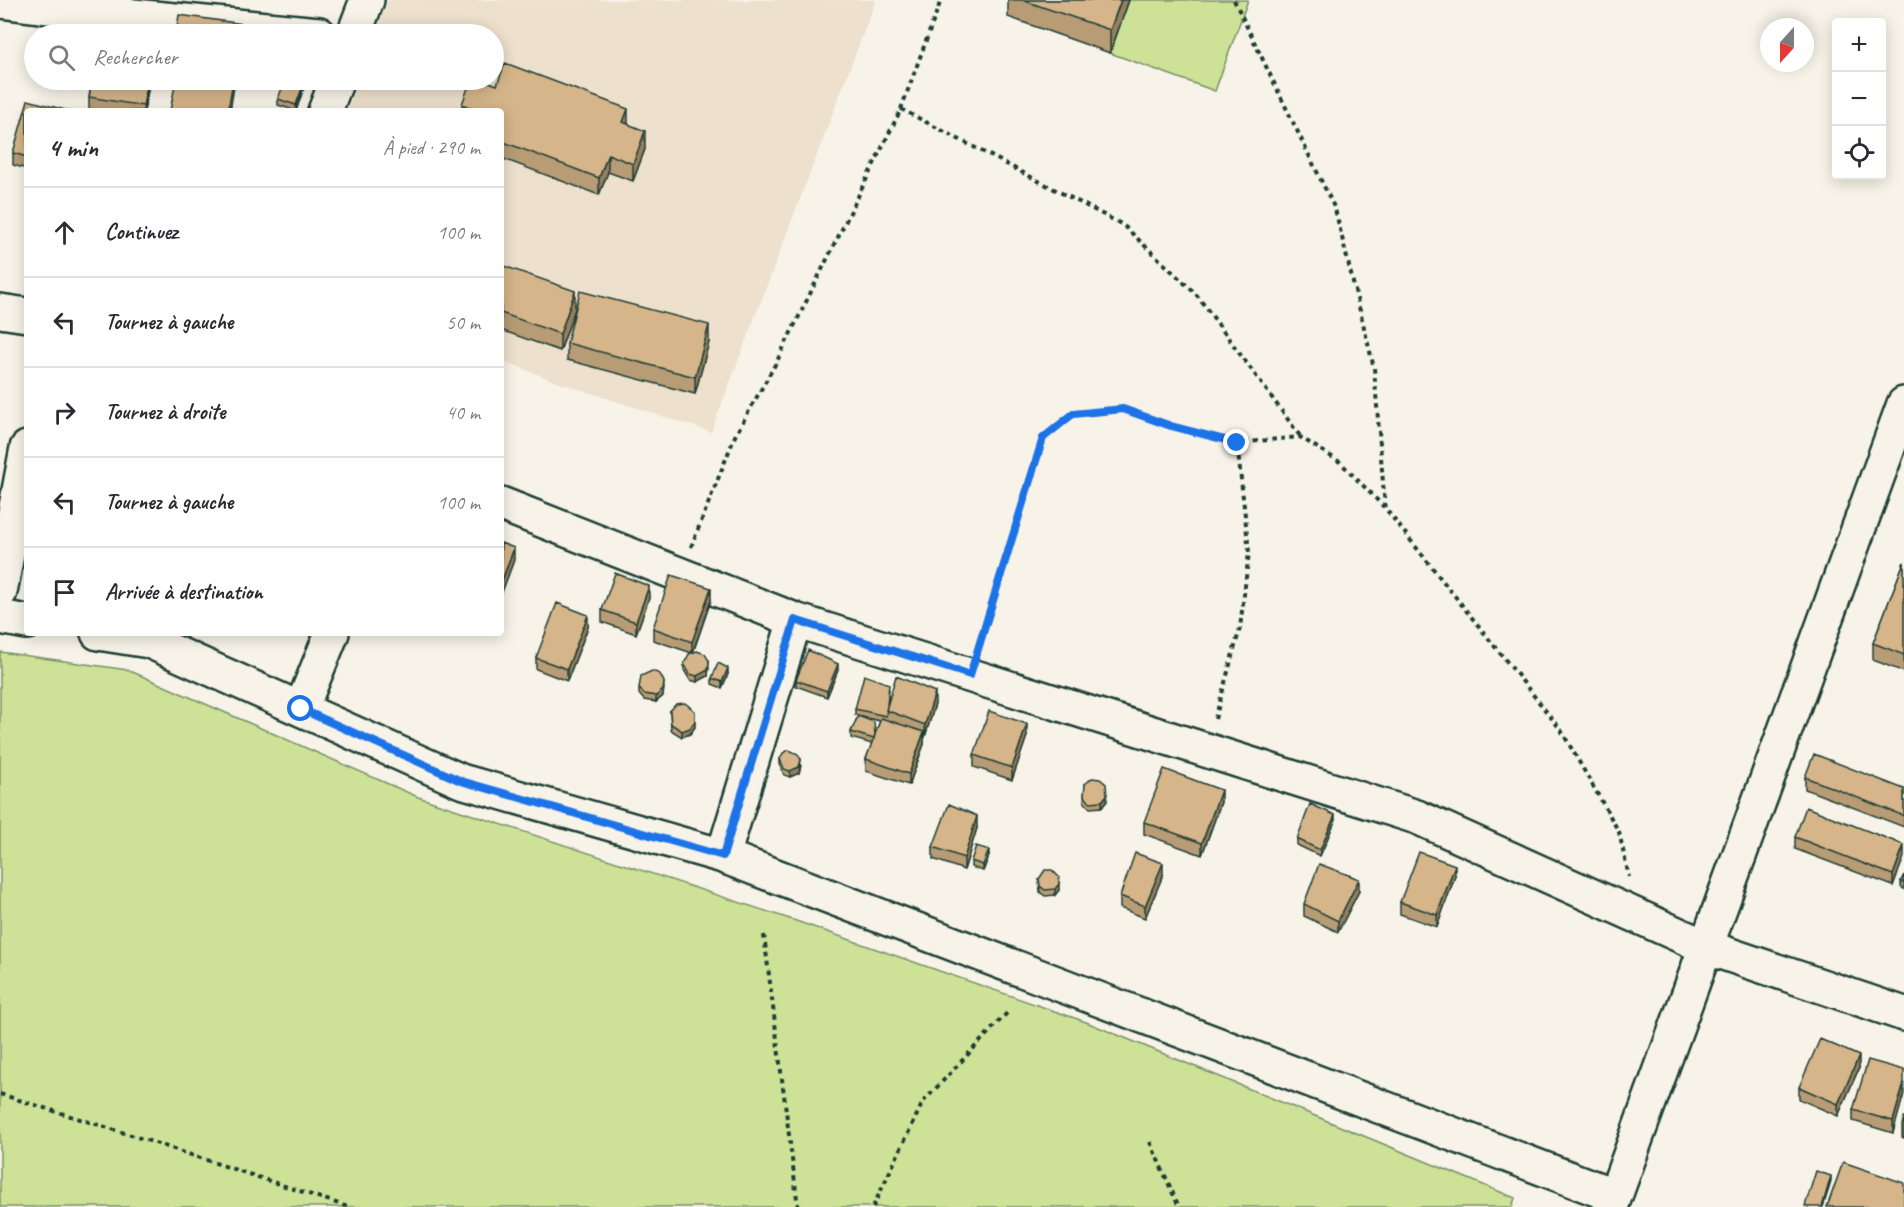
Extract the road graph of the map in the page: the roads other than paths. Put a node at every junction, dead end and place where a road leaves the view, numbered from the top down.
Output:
1 (367, 0) edge
2 (0, 1) edge
3 (64, 5) edge
4 (231, 24) edge
5 (358, 24) edge
6 (333, 90) edge
7 (326, 108) edge
8 (0, 311) edge
9 (24, 315) edge
10 (1904, 404) edge
11 (24, 464) edge
12 (504, 505) edge
13 (0, 592) edge
14 (0, 617) edge
15 (795, 620) junction
16 (24, 621) edge
17 (117, 636) edge
18 (331, 636) edge
19 (301, 709) junction
20 (723, 856) junction
21 (1706, 947) junction
22 (1904, 1014) edge
23 (1613, 1201) edge

1 - 5 street
2 - 3 street
3 - 4 street
6 - 7 street
8 - 9 street
10 - 21 street
11 - 13 street
12 - 15 street
14 - 16 street
15 - 20 street
15 - 21 street
17 - 19 street
18 - 19 street
19 - 20 street
20 - 23 street
21 - 22 street
21 - 23 street

